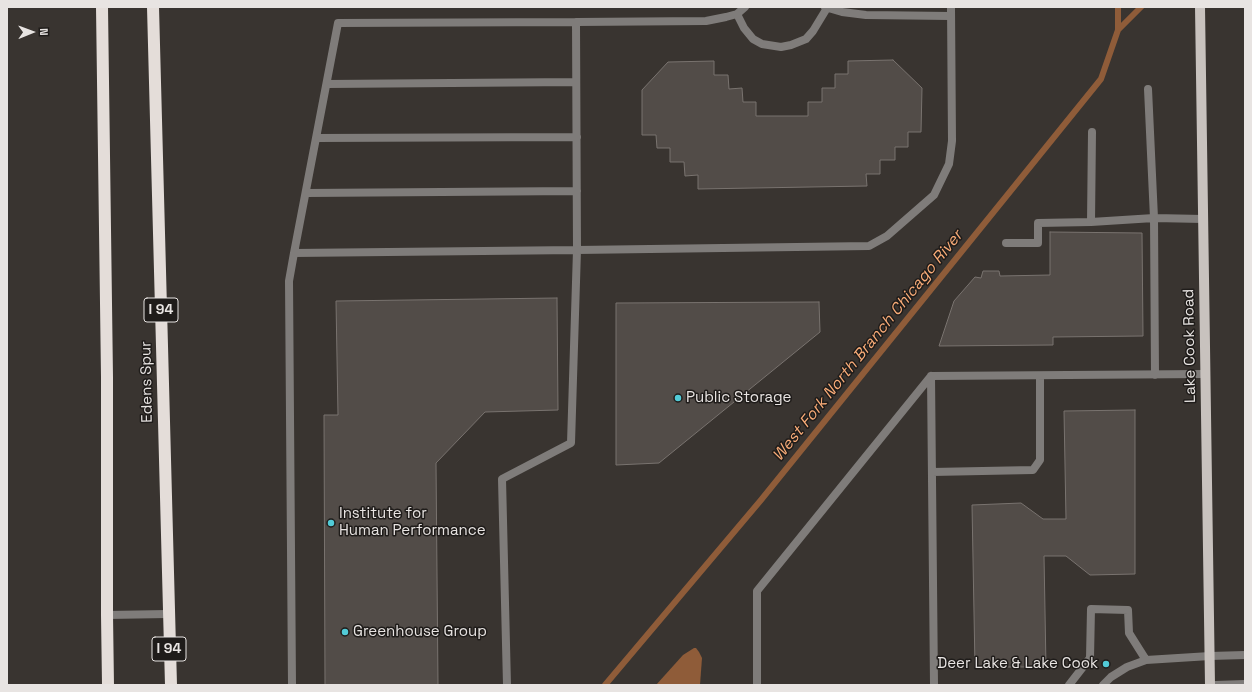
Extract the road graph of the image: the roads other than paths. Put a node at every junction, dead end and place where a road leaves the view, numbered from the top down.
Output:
1 (102, 7) edge
2 (153, 7) edge
3 (745, 7) edge
4 (826, 7) edge
5 (951, 7) edge
6 (1200, 7) edge
7 (737, 14) junction
8 (950, 16) junction
9 (576, 22) junction
10 (576, 82) junction
11 (327, 84) junction
12 (1148, 89) dead end
13 (1092, 132) dead end
14 (577, 137) junction
15 (316, 138) junction
16 (576, 191) junction
17 (306, 193) junction
18 (1154, 218) junction
19 (1203, 219) junction
20 (1091, 222) junction
21 (1006, 243) dead end
22 (577, 250) junction
23 (294, 253) junction
24 (1205, 374) junction
25 (1155, 375) junction
26 (931, 376) junction
27 (1040, 376) junction
28 (932, 472) junction
29 (107, 614) junction
30 (168, 614) junction
31 (1245, 655) edge
32 (1210, 656) junction
33 (1146, 660) junction
34 (1245, 684) edge
35 (108, 685) edge
36 (171, 685) edge
37 (292, 685) edge
38 (507, 685) edge
39 (757, 685) edge
40 (934, 685) edge
41 (1069, 685) edge
42 (1103, 685) edge
43 (1210, 685) edge
44 (1215, 685) edge

1 - 29 highway
2 - 30 highway, Edens Spur / I 94
3 - 7 street
4 - 7 street
4 - 8 street
5 - 8 street
6 - 19 main road, Lake Cook Road
7 - 9 street
8 - 22 street
9 - 10 street
9 - 11 street
10 - 11 street
10 - 14 street
11 - 15 street
12 - 18 street
13 - 20 street
14 - 15 street
14 - 16 street
15 - 17 street
16 - 17 street
16 - 22 street
17 - 23 street
18 - 19 street
18 - 20 street
18 - 25 street
19 - 24 main road, Lake Cook Road
20 - 21 street
22 - 23 street
22 - 38 street
23 - 37 street
24 - 25 street
24 - 32 main road, Lake Cook Road
25 - 27 street
26 - 27 street
26 - 28 street
26 - 39 street
27 - 28 street
28 - 40 street
29 - 30 street
29 - 35 highway
30 - 36 highway, Edens Spur / I 94
31 - 32 street
32 - 33 street
32 - 43 main road, Lake Cook Road
33 - 41 street
33 - 42 street
34 - 44 street

